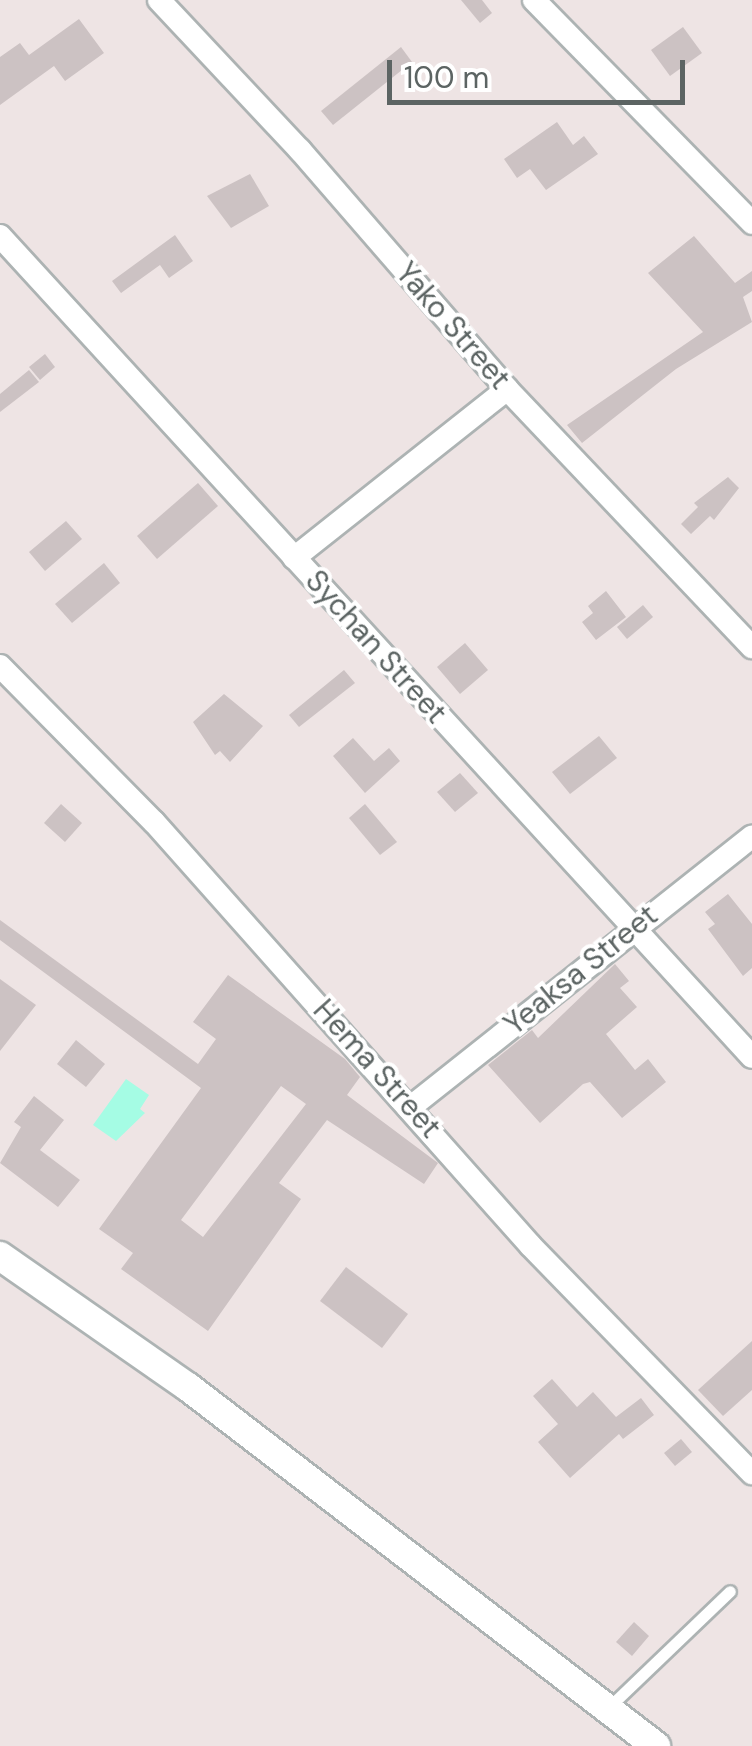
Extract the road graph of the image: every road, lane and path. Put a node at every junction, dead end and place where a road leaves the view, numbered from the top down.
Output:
1 (159, 0) edge
2 (534, 0) edge
3 (752, 223) edge
4 (0, 236) edge
5 (506, 389) junction
6 (294, 558) junction
7 (752, 647) edge
8 (0, 666) edge
9 (752, 837) edge
10 (632, 927) junction
11 (752, 1057) edge
12 (412, 1106) junction
13 (0, 1256) edge
14 (752, 1473) edge
15 (730, 1591) dead end
16 (608, 1709) junction
17 (656, 1746) edge

1 - 5 street, Yako Street
2 - 3 street
4 - 6 street, Sychan Street
5 - 6 street
5 - 7 street, Yako Street
6 - 10 street, Sychan Street
8 - 12 street, Hema Street
9 - 10 street, Yeaksa Street
10 - 11 street, Sychan Street
10 - 12 street, Yeaksa Street
12 - 14 street, Hema Street
13 - 16 street
15 - 16 lane
16 - 17 street

